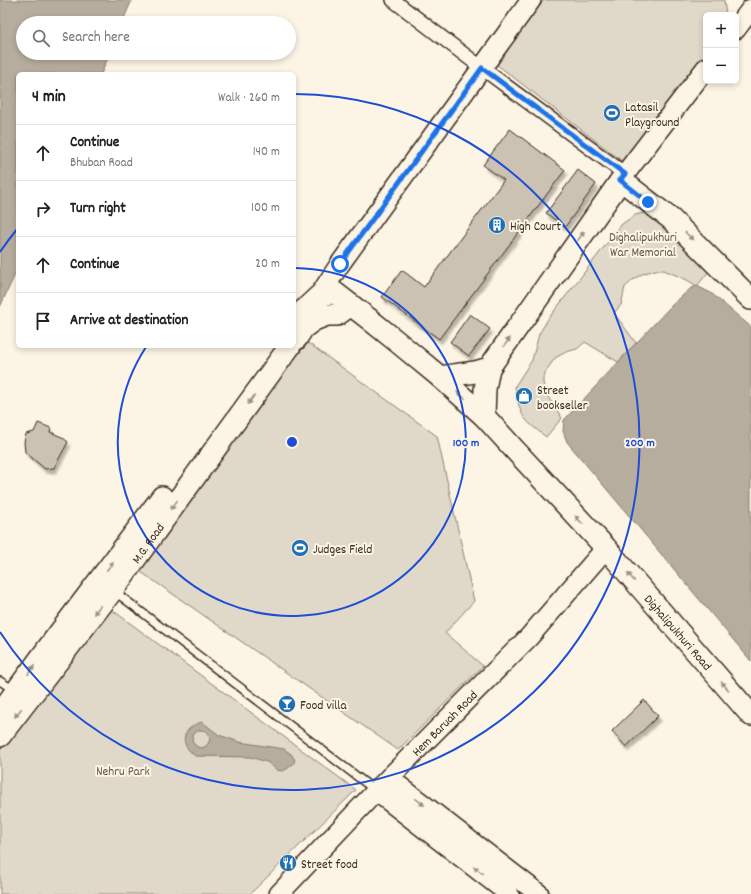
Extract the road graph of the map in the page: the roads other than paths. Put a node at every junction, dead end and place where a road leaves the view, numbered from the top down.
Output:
1 (393, 0) edge
2 (531, 0) edge
3 (748, 0) edge
4 (751, 3) edge
5 (751, 9) edge
6 (739, 25) edge
7 (482, 68) junction
8 (703, 72) edge
9 (623, 177) junction
10 (320, 296) junction
11 (751, 299) edge
12 (351, 305) junction
13 (296, 320) edge
14 (314, 320) junction
15 (296, 338) edge
16 (273, 348) edge
17 (289, 348) edge
18 (489, 368) junction
19 (440, 377) junction
20 (484, 416) junction
21 (606, 548) junction
22 (112, 590) junction
23 (8, 686) edge
24 (0, 712) edge
25 (751, 715) edge
26 (0, 736) edge
27 (389, 778) junction
28 (376, 791) junction
29 (280, 894) edge
30 (509, 894) edge
31 (539, 894) edge

1 - 7 street
2 - 7 street
3 - 4 street
5 - 6 street
7 - 9 street
7 - 10 street
8 - 9 street
9 -> 11 main road
18 -> 9 main road
10 - 12 main road, Dighalipukhuri Road
10 - 13 main road
10 - 14 street
12 - 14 main road
12 - 19 main road, Dighalipukhuri Road
14 - 15 main road
23 -> 16 main road
17 -> 22 main road, M.G. Road
18 - 19 main road
18 - 20 main road
20 -> 19 main road, Dighalipukhuri Road
21 -> 20 main road, Dighalipukhuri Road
25 -> 21 main road, Dighalipukhuri Road
21 - 27 street, Hem Baruah Road
22 -> 26 main road, M.G. Road
22 - 28 lane
23 - 24 main road
27 - 28 street, Hem Baruah Road
27 -> 31 street
28 - 29 street, Hem Baruah Road
30 -> 28 street

